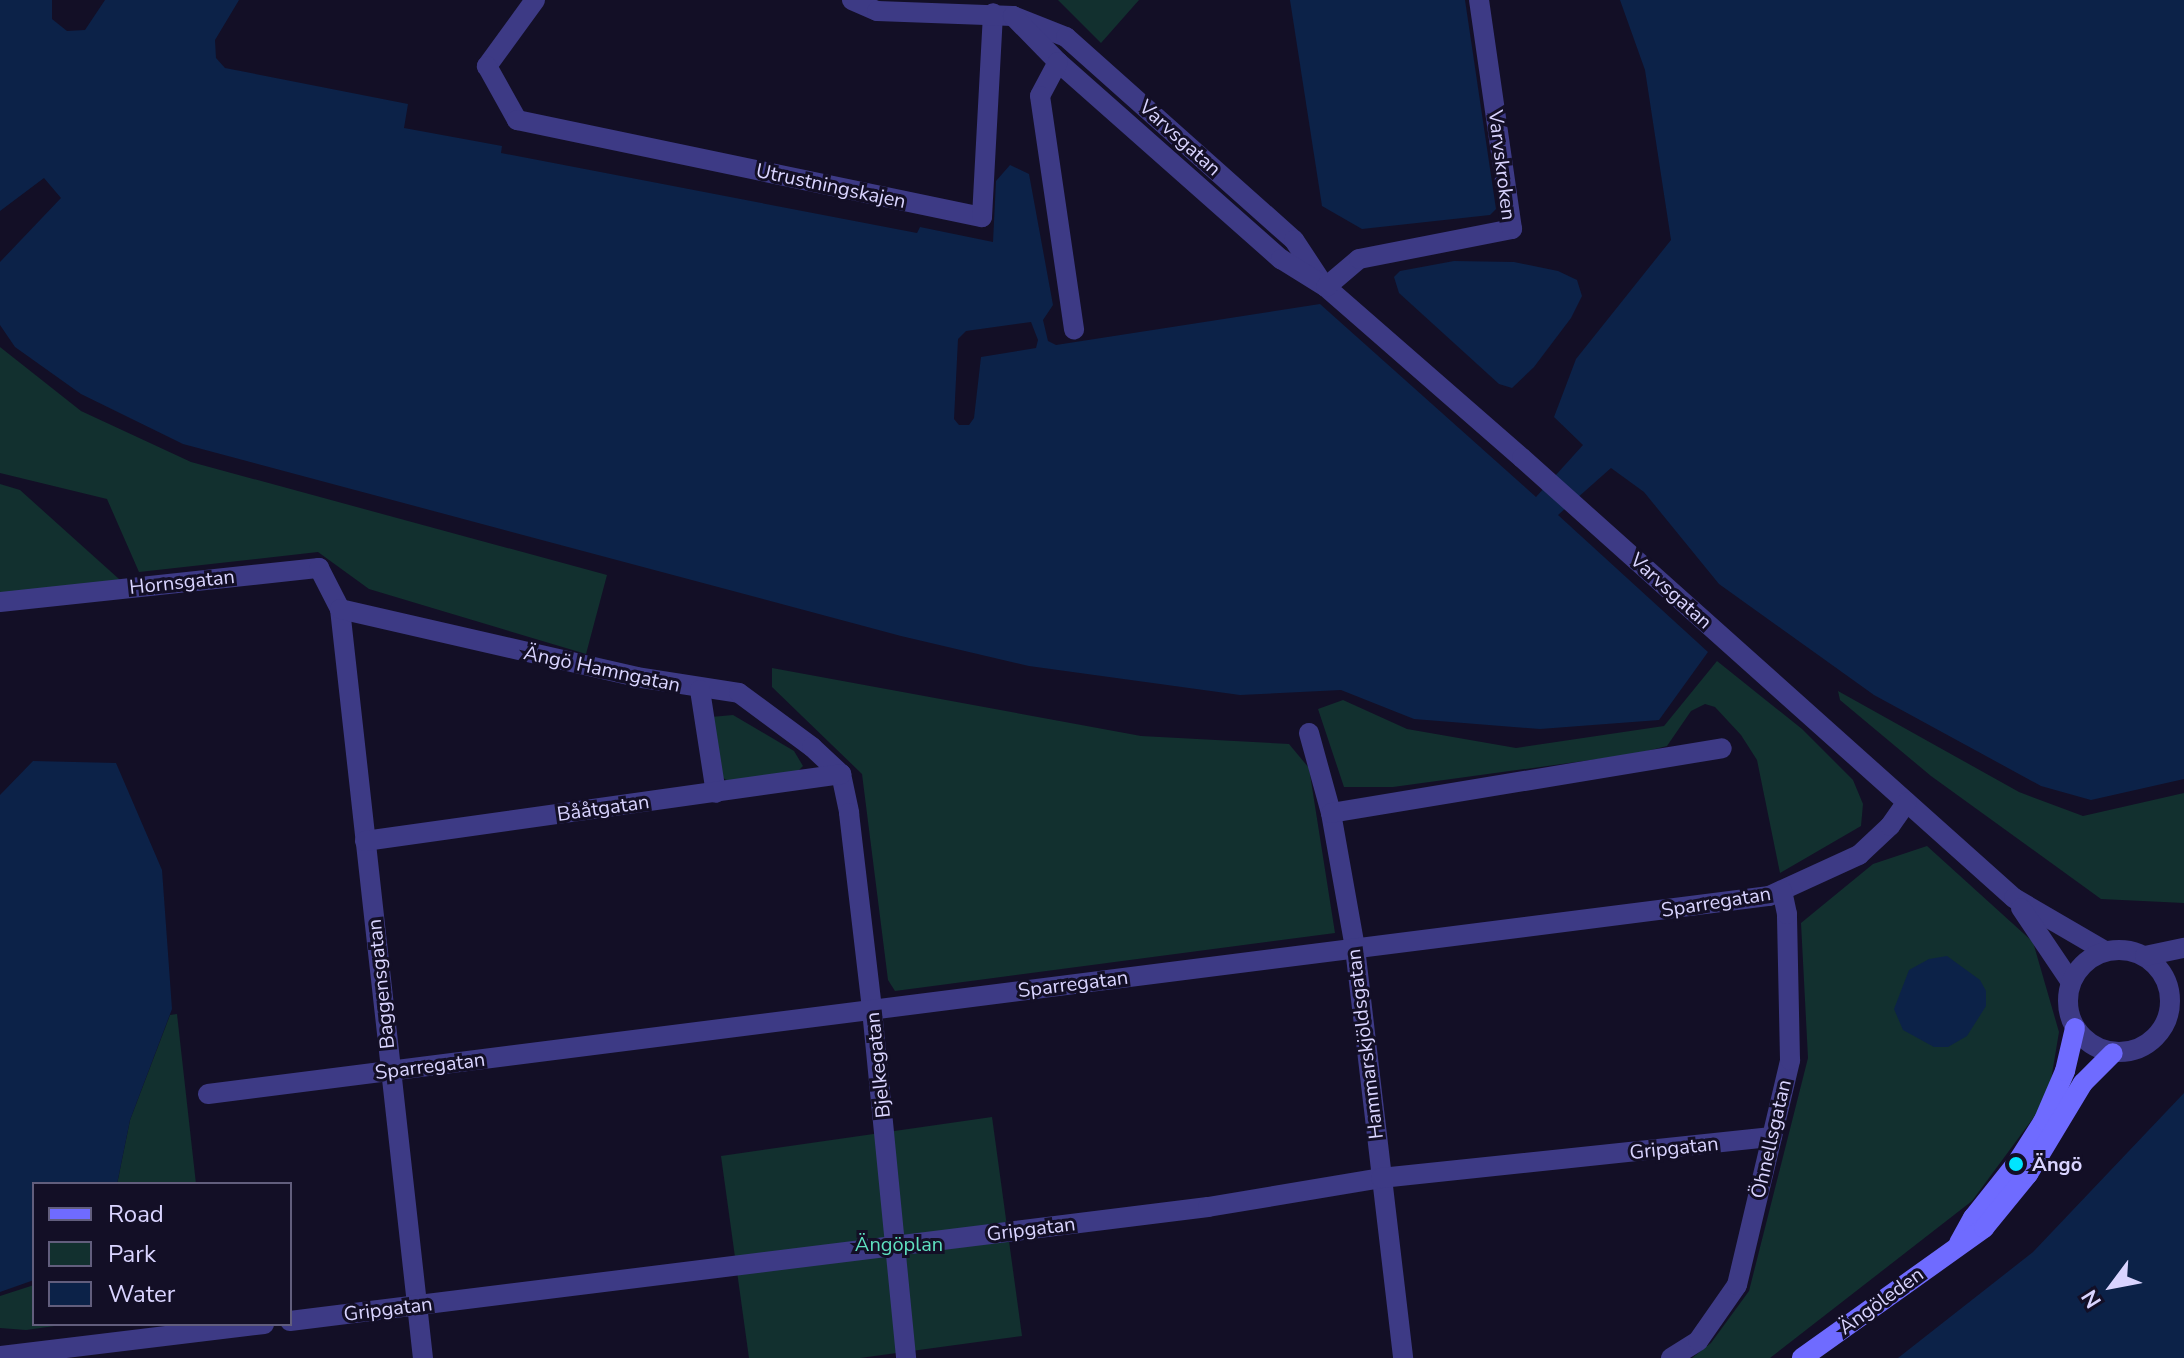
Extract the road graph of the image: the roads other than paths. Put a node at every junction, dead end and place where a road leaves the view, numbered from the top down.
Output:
1 (535, 0) edge
2 (852, 0) edge
3 (1479, 0) edge
4 (1007, 10) edge
5 (1058, 62) junction
6 (1326, 287) junction
7 (1074, 330) dead end
8 (0, 602) edge
9 (340, 609) junction
10 (700, 690) junction
11 (1309, 733) dead end
12 (1722, 748) dead end
13 (841, 774) junction
14 (716, 793) junction
15 (1907, 802) junction
16 (1331, 813) junction
17 (365, 841) junction
18 (1782, 891) junction
19 (2014, 898) junction
20 (1355, 948) junction
21 (2184, 948) edge
22 (2105, 951) junction
23 (2145, 956) junction
24 (2071, 982) junction
25 (2177, 991) edge
26 (872, 1010) junction
27 (2075, 1028) junction
28 (2113, 1053) junction
29 (390, 1071) junction
30 (208, 1094) dead end
31 (1772, 1137) junction
32 (1381, 1178) junction
33 (1959, 1243) junction
34 (895, 1246) junction
35 (417, 1306) junction
36 (292, 1321) edge
37 (248, 1326) edge
38 (0, 1356) edge
39 (423, 1358) edge
40 (906, 1358) edge
41 (1403, 1358) edge
42 (1671, 1358) edge
43 (1802, 1358) edge

1 - 4 street, Utrustningskajen
2 - 4 street, Varvsgatan
3 - 6 street, Varvskroken
4 - 5 street, Varvsgatan
4 - 6 street, Varvsgatan
5 - 6 street, Varvsgatan
5 - 7 street
6 - 15 street, Varvsgatan
8 - 9 street, Hornsgatan
9 - 10 street, Ängö Hamngatan
9 - 17 street, Baggensgatan
10 - 13 street, Ängö Hamngatan
10 - 14 street
11 - 16 street, Hammarskjöldsgatan
12 - 16 street
13 - 14 street, Bååtgatan
13 - 26 street, Bjelkegatan
14 - 17 street, Bååtgatan
15 - 18 street, Sparregatan
15 - 19 street, Varvsgatan
16 - 20 street, Hammarskjöldsgatan
17 - 29 street, Baggensgatan
18 - 20 street, Sparregatan
18 - 31 street, Öhnellsgatan
19 - 22 street, Varvsgatan
19 - 24 street, Varvsgatan
20 - 26 street, Sparregatan
20 - 32 street, Hammarskjöldsgatan
21 - 23 street
22 - 23 street
22 - 24 street
23 - 25 street, Ängöleden
24 - 27 street, Ängöleden
25 - 28 street, Ängöleden
26 - 29 street, Sparregatan
26 - 34 street, Bjelkegatan
27 - 28 street
27 - 33 main road, Ängöleden
28 - 33 main road, Ängöleden
29 - 30 street, Sparregatan
29 - 35 street, Baggensgatan
31 - 32 street, Gripgatan
31 - 42 street, Öhnellsgatan
32 - 34 street, Gripgatan
32 - 41 street, Hammarskjöldsgatan
33 - 43 main road, Ängöleden
34 - 35 street, Gripgatan
34 - 40 street, Bjelkegatan
35 - 36 street, Gripgatan
35 - 39 street, Baggensgatan
37 - 38 street

